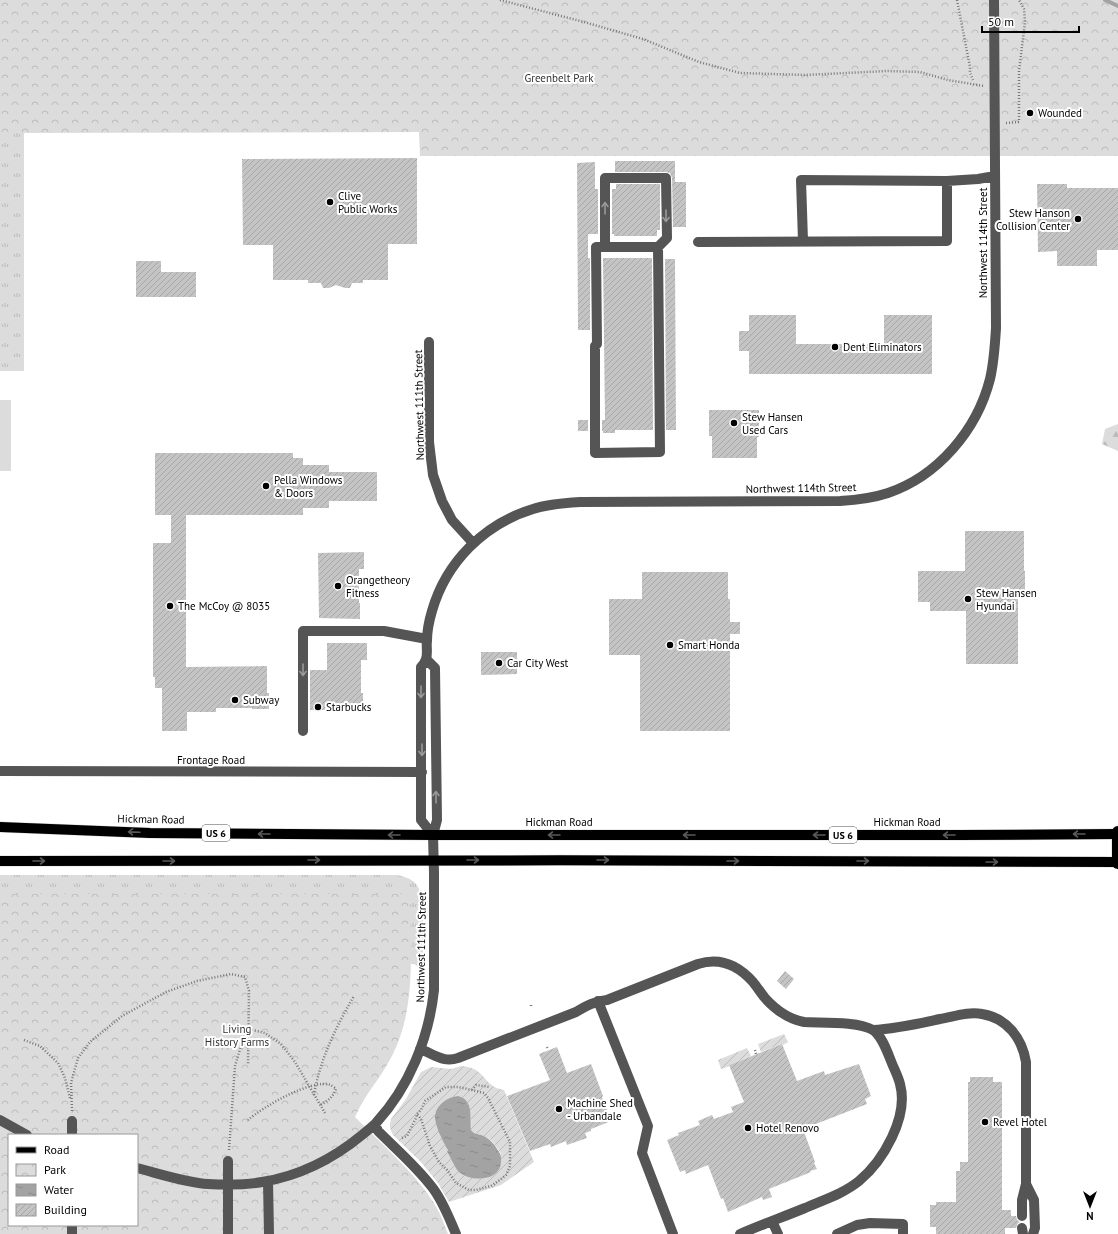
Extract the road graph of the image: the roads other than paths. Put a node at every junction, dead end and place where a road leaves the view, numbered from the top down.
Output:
1 (994, 0) edge
2 (995, 176) junction
3 (947, 180) junction
4 (802, 240) junction
5 (698, 242) dead end
6 (658, 246) junction
7 (605, 247) junction
8 (429, 342) dead end
9 (473, 543) junction
10 (427, 639) junction
11 (426, 659) junction
12 (303, 730) dead end
13 (0, 771) edge
14 (422, 772) junction
15 (0, 827) edge
16 (1118, 833) edge
17 (432, 835) junction
18 (434, 860) junction
19 (0, 861) edge
20 (1118, 862) edge
21 (598, 1001) junction
22 (873, 1030) junction
23 (420, 1049) junction
24 (72, 1116) road end
25 (0, 1120) edge
26 (375, 1124) junction
27 (25, 1134) edge
28 (72, 1134) edge
29 (228, 1161) road end
30 (138, 1168) edge
31 (268, 1181) junction
32 (228, 1184) junction
33 (1026, 1184) junction
34 (1022, 1216) dead end
35 (772, 1221) junction
36 (228, 1234) edge
37 (269, 1234) edge
38 (456, 1234) edge
39 (672, 1234) edge
40 (740, 1234) edge
41 (778, 1234) edge
42 (837, 1234) edge
43 (903, 1234) edge
44 (1033, 1234) edge

1 - 2 street, Northwest 114th Street
2 - 3 street
2 - 9 street, Northwest 114th Street
3 - 4 street
3 - 4 street
4 - 5 street
6 - 7 street
7 -> 6 street
6 - 7 street
8 - 9 street, Northwest 111th Street
9 - 10 street, Northwest 111th Street
10 - 11 street, Northwest 111th Street
10 -> 12 street
11 -> 14 street, Northwest 111th Street
17 -> 11 street, Northwest 111th Street
13 - 14 street, Frontage Road
14 - 17 street, Northwest 111th Street
17 -> 15 main road, Hickman Road / US 6
16 -> 17 main road, Hickman Road / US 6
16 - 20 highway
17 - 18 street, Northwest 111th Street
19 -> 18 main road
18 -> 20 main road
18 - 23 street, Northwest 111th Street
21 - 22 street
21 - 23 street
21 - 39 street
22 - 33 street
22 - 35 street
23 - 26 street, Northwest 111th Street
24 - 28 street
25 - 27 street
26 - 31 street, Northwest 111th Street
26 - 38 street
29 - 32 street
30 - 32 street, Northwest 111th Street
31 - 32 street, Northwest 111th Street
31 - 37 street
32 - 36 street
33 - 34 street
33 - 44 street
35 - 40 street
35 - 41 street
42 - 43 street

